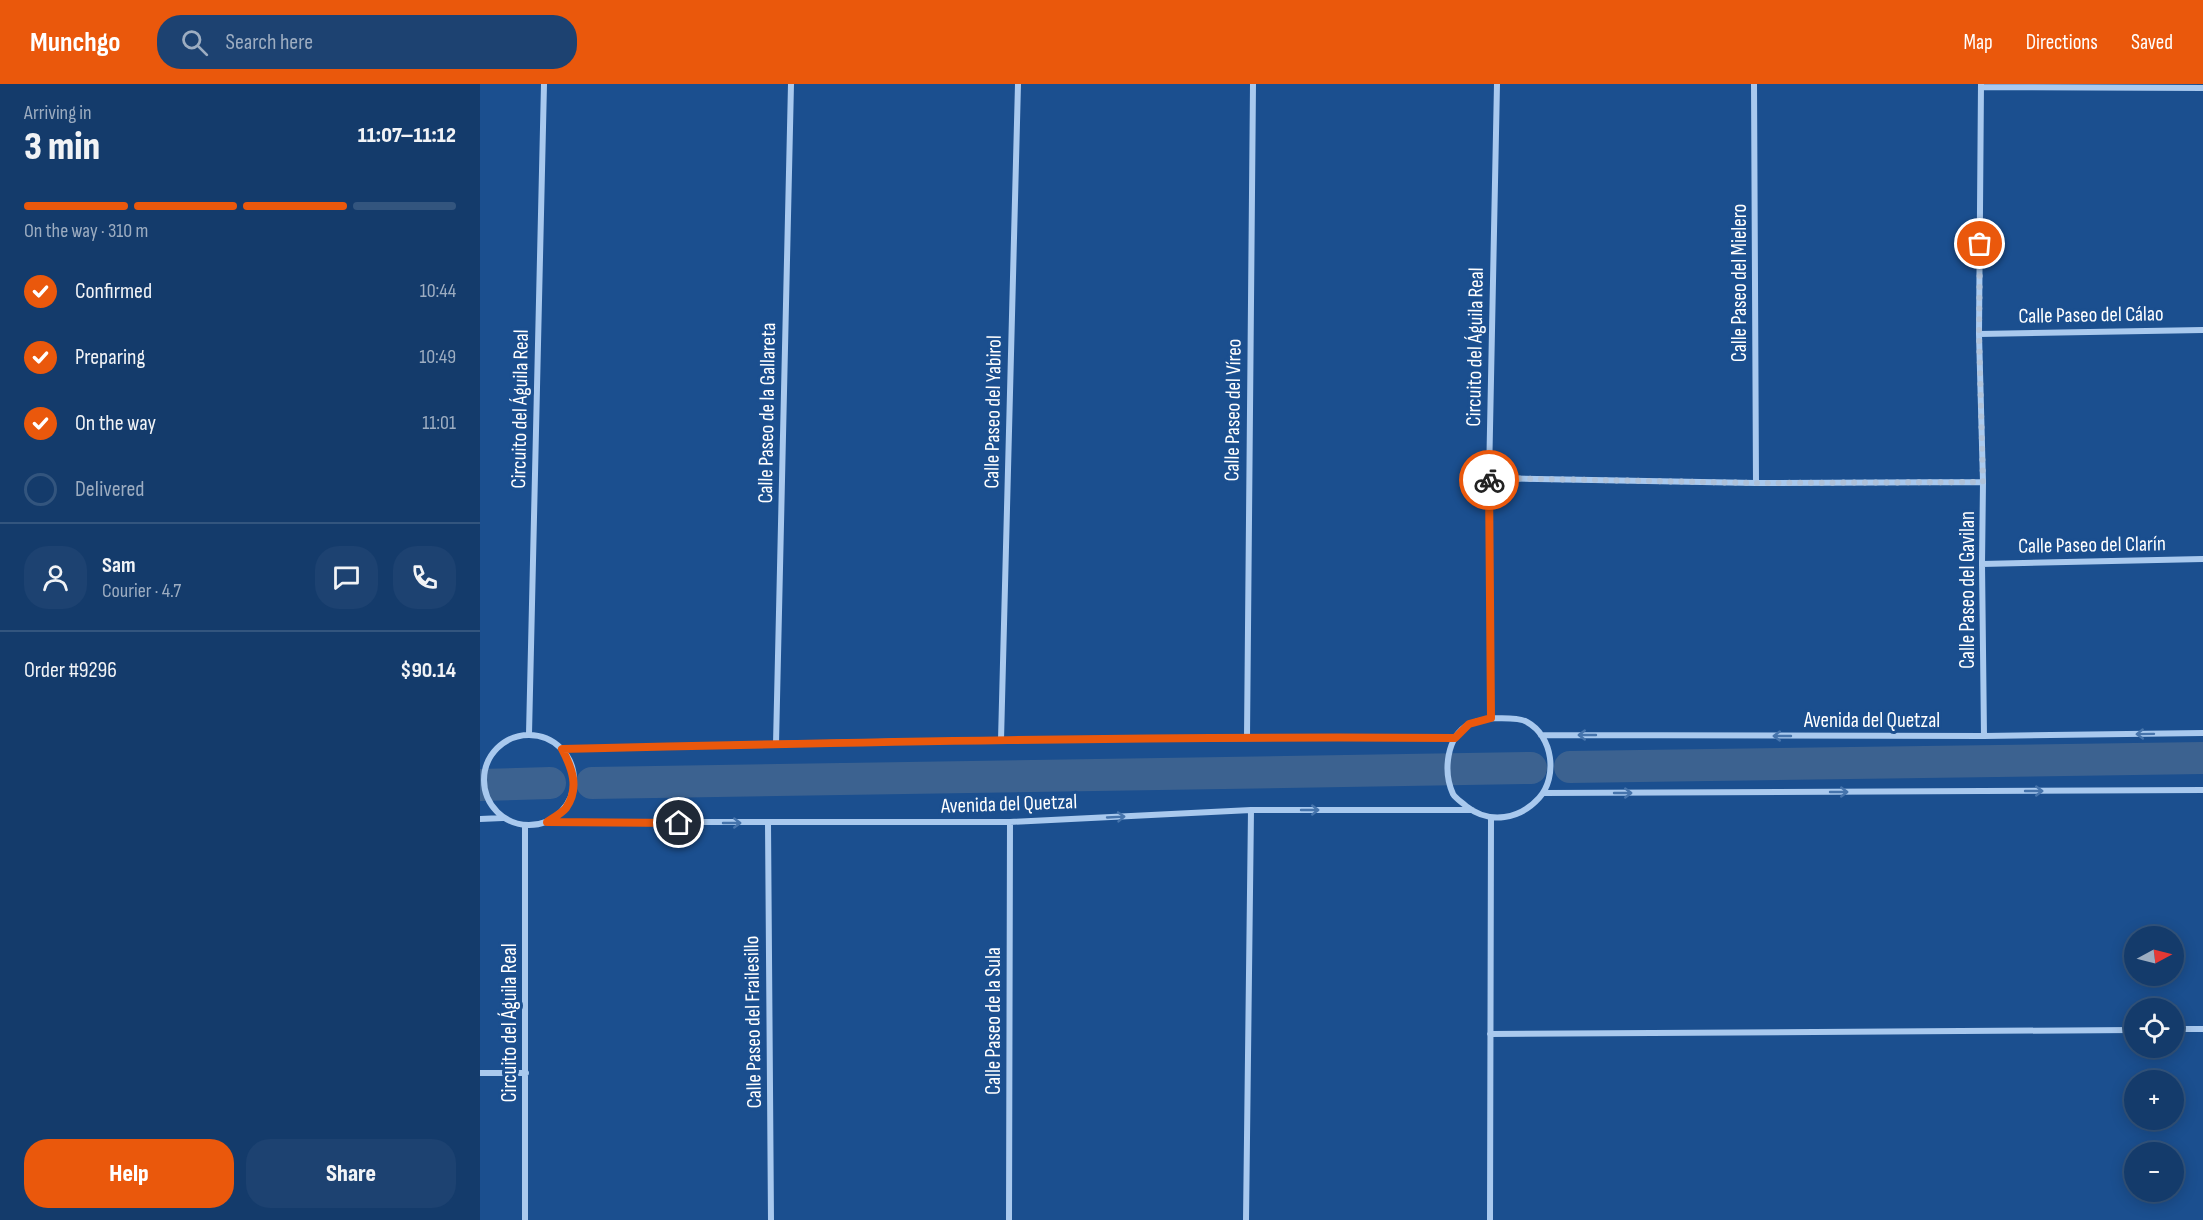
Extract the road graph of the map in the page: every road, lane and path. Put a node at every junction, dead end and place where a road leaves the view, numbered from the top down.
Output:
1 (544, 84) edge
2 (792, 84) edge
3 (1018, 84) edge
4 (1253, 84) edge
5 (1497, 84) edge
6 (1754, 84) edge
7 (1981, 86) edge
8 (2203, 88) edge
9 (2203, 330) edge
10 (1979, 334) junction
11 (1489, 478) junction
12 (1983, 482) junction
13 (1756, 483) junction
14 (2203, 559) edge
15 (1982, 564) junction
16 (1491, 718) junction
17 (2203, 733) edge
18 (529, 734) junction
19 (1541, 735) junction
20 (1984, 736) junction
21 (1247, 737) junction
22 (1455, 738) junction
23 (1001, 740) junction
24 (776, 744) junction
25 (562, 749) junction
26 (480, 758) edge
27 (489, 758) junction
28 (2203, 790) edge
29 (1544, 794) junction
30 (1251, 810) junction
31 (1472, 810) junction
32 (502, 817) junction
33 (1491, 818) junction
34 (480, 819) edge
35 (547, 822) junction
36 (1010, 822) junction
37 (768, 823) junction
38 (525, 826) junction
39 (2184, 1029) edge
40 (2203, 1029) edge
41 (2124, 1030) edge
42 (1490, 1034) junction
43 (480, 1073) edge
44 (526, 1073) junction
45 (525, 1220) edge
46 (771, 1220) edge
47 (1009, 1220) edge
48 (1246, 1220) edge
49 (1490, 1220) edge

1 - 18 street, Circuito del Águila Real
2 - 24 street, Calle Paseo de la Gallareta
3 - 23 street, Calle Paseo del Yabirol
4 - 21 street, Calle Paseo del Víreo
5 - 11 street, Circuito del Águila Real
6 - 13 street, Calle Paseo del Mielero
7 - 8 street
7 - 10 street, Calle Paseo del Gavilan
9 - 10 street, Calle Paseo del Cálao
10 - 12 street, Calle Paseo del Gavilan
11 - 13 street
11 - 16 street, Circuito del Águila Real
12 - 13 street
12 - 15 street, Calle Paseo del Gavilan
14 - 15 street, Calle Paseo del Clarín
15 - 20 street, Calle Paseo del Gavilan
16 - 19 street
16 - 22 street
17 -> 20 street, Avenida del Quetzal
18 - 25 street
18 - 27 street
20 -> 19 street, Avenida del Quetzal
19 - 29 street
21 - 22 street
21 - 23 street
22 - 31 street
23 - 24 street
24 - 25 street
25 - 35 street
26 - 27 street
27 - 32 street
29 -> 28 street
29 - 33 street
30 -> 31 street, Avenida del Quetzal
36 -> 30 street, Avenida del Quetzal
30 - 48 street
31 - 33 street
32 - 34 street
32 - 38 street
33 - 42 street
35 -> 37 street, Avenida del Quetzal
35 - 38 street
36 - 37 street, Avenida del Quetzal
36 - 47 street, Calle Paseo de la Sula
37 - 46 street, Calle Paseo del Frailesillo
38 - 44 street, Circuito del Águila Real
39 - 40 street
41 - 42 street
42 - 49 street
43 - 44 street
44 - 45 street, Circuito del Águila Real

